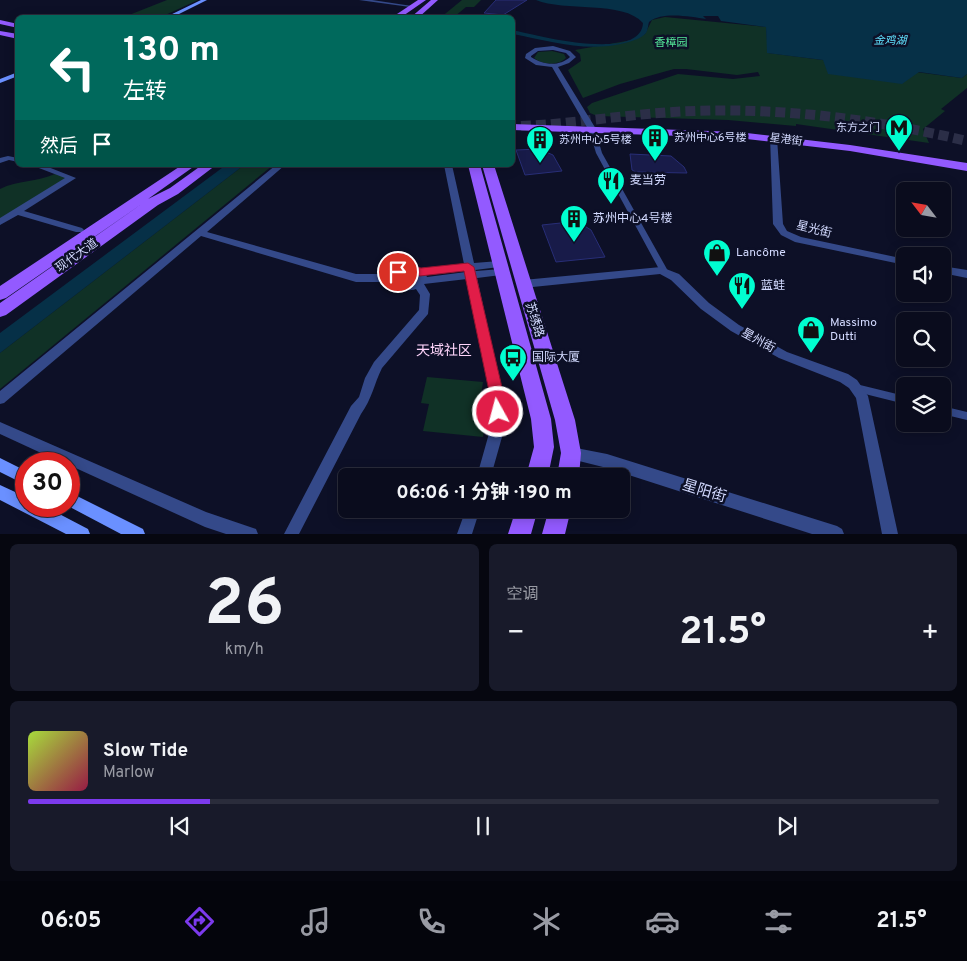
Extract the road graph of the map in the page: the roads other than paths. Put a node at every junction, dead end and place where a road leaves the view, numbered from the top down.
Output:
1 (205, 0) edge
2 (360, 0) edge
3 (434, 1) edge
4 (417, 3) edge
5 (172, 15) edge
6 (399, 15) edge
7 (405, 15) edge
8 (413, 15) edge
9 (417, 15) edge
10 (0, 27) edge
11 (15, 27) edge
12 (15, 34) edge
13 (554, 65) junction
14 (15, 75) edge
15 (3, 80) edge
16 (515, 120) edge
17 (590, 125) junction
18 (515, 127) edge
19 (773, 138) junction
20 (15, 159) edge
21 (967, 159) edge
22 (0, 161) edge
23 (41, 167) edge
24 (178, 167) edge
25 (187, 167) edge
26 (197, 167) edge
27 (207, 167) edge
28 (279, 167) edge
29 (448, 167) edge
30 (475, 167) edge
31 (489, 167) edge
32 (967, 167) edge
33 (136, 201) junction
34 (153, 202) junction
35 (18, 212) junction
36 (0, 222) edge
37 (79, 230) dead end
38 (200, 233) junction
39 (896, 260) edge
40 (500, 268) junction
41 (469, 271) junction
42 (664, 271) junction
43 (951, 271) edge
44 (967, 274) edge
45 (395, 278) junction
46 (420, 279) junction
47 (523, 284) junction
48 (0, 294) edge
49 (0, 311) edge
50 (856, 388) junction
51 (896, 398) edge
52 (0, 399) edge
53 (951, 412) edge
54 (967, 416) edge
55 (0, 428) edge
56 (571, 453) junction
57 (0, 465) edge
58 (487, 468) edge
59 (539, 468) edge
60 (569, 468) edge
61 (15, 472) edge
62 (0, 492) edge
63 (15, 500) edge
64 (80, 505) edge
65 (49, 517) edge
66 (470, 518) edge
67 (524, 518) edge
68 (557, 518) edge
69 (806, 528) edge
70 (83, 534) edge
71 (138, 534) edge
72 (251, 534) edge
73 (288, 534) edge
74 (464, 534) edge
75 (519, 534) edge
76 (553, 534) edge
77 (837, 534) edge
78 (890, 534) edge

1 - 5 main road
2 - 4 street
3 - 8 main road
3 - 9 main road
4 - 6 main road
4 - 7 main road
10 - 11 main road
10 - 12 main road
13 - 13 street
13 - 17 street
14 - 15 main road
16 - 17 main road, 星港街
17 - 18 main road, 星港街
17 - 19 main road, 星港街
17 - 21 main road, 星港街
17 - 42 street
19 - 32 main road, 星港街
19 - 39 street, 星光街
20 - 22 street
23 - 35 street
24 - 33 main road, 现代大道
25 - 33 main road, 现代大道
26 - 34 main road, 现代大道
27 - 34 main road, 现代大道
28 - 38 street
29 - 41 street
30 - 40 main road, 苏绣路
31 - 47 main road, 苏绣路
33 - 48 main road, 现代大道
34 - 49 main road, 现代大道
35 - 36 street
35 - 37 street
38 - 45 street
38 - 52 street
40 - 41 street
40 - 59 main road, 苏绣路
41 - 46 street
41 - 58 street
42 - 47 street
42 - 50 street, 星州街
43 - 44 street
45 - 46 street
45 - 46 street
46 - 73 street
47 - 56 main road, 苏绣路
50 - 51 street
50 - 78 street
53 - 54 street
55 - 72 street
56 - 60 main road, 苏绣路
56 - 69 street, 星阳街
57 - 61 main road
62 - 63 main road
64 - 71 main road
65 - 70 main road
66 - 74 street
67 - 75 main road
68 - 76 main road
69 - 77 street, 星阳街

